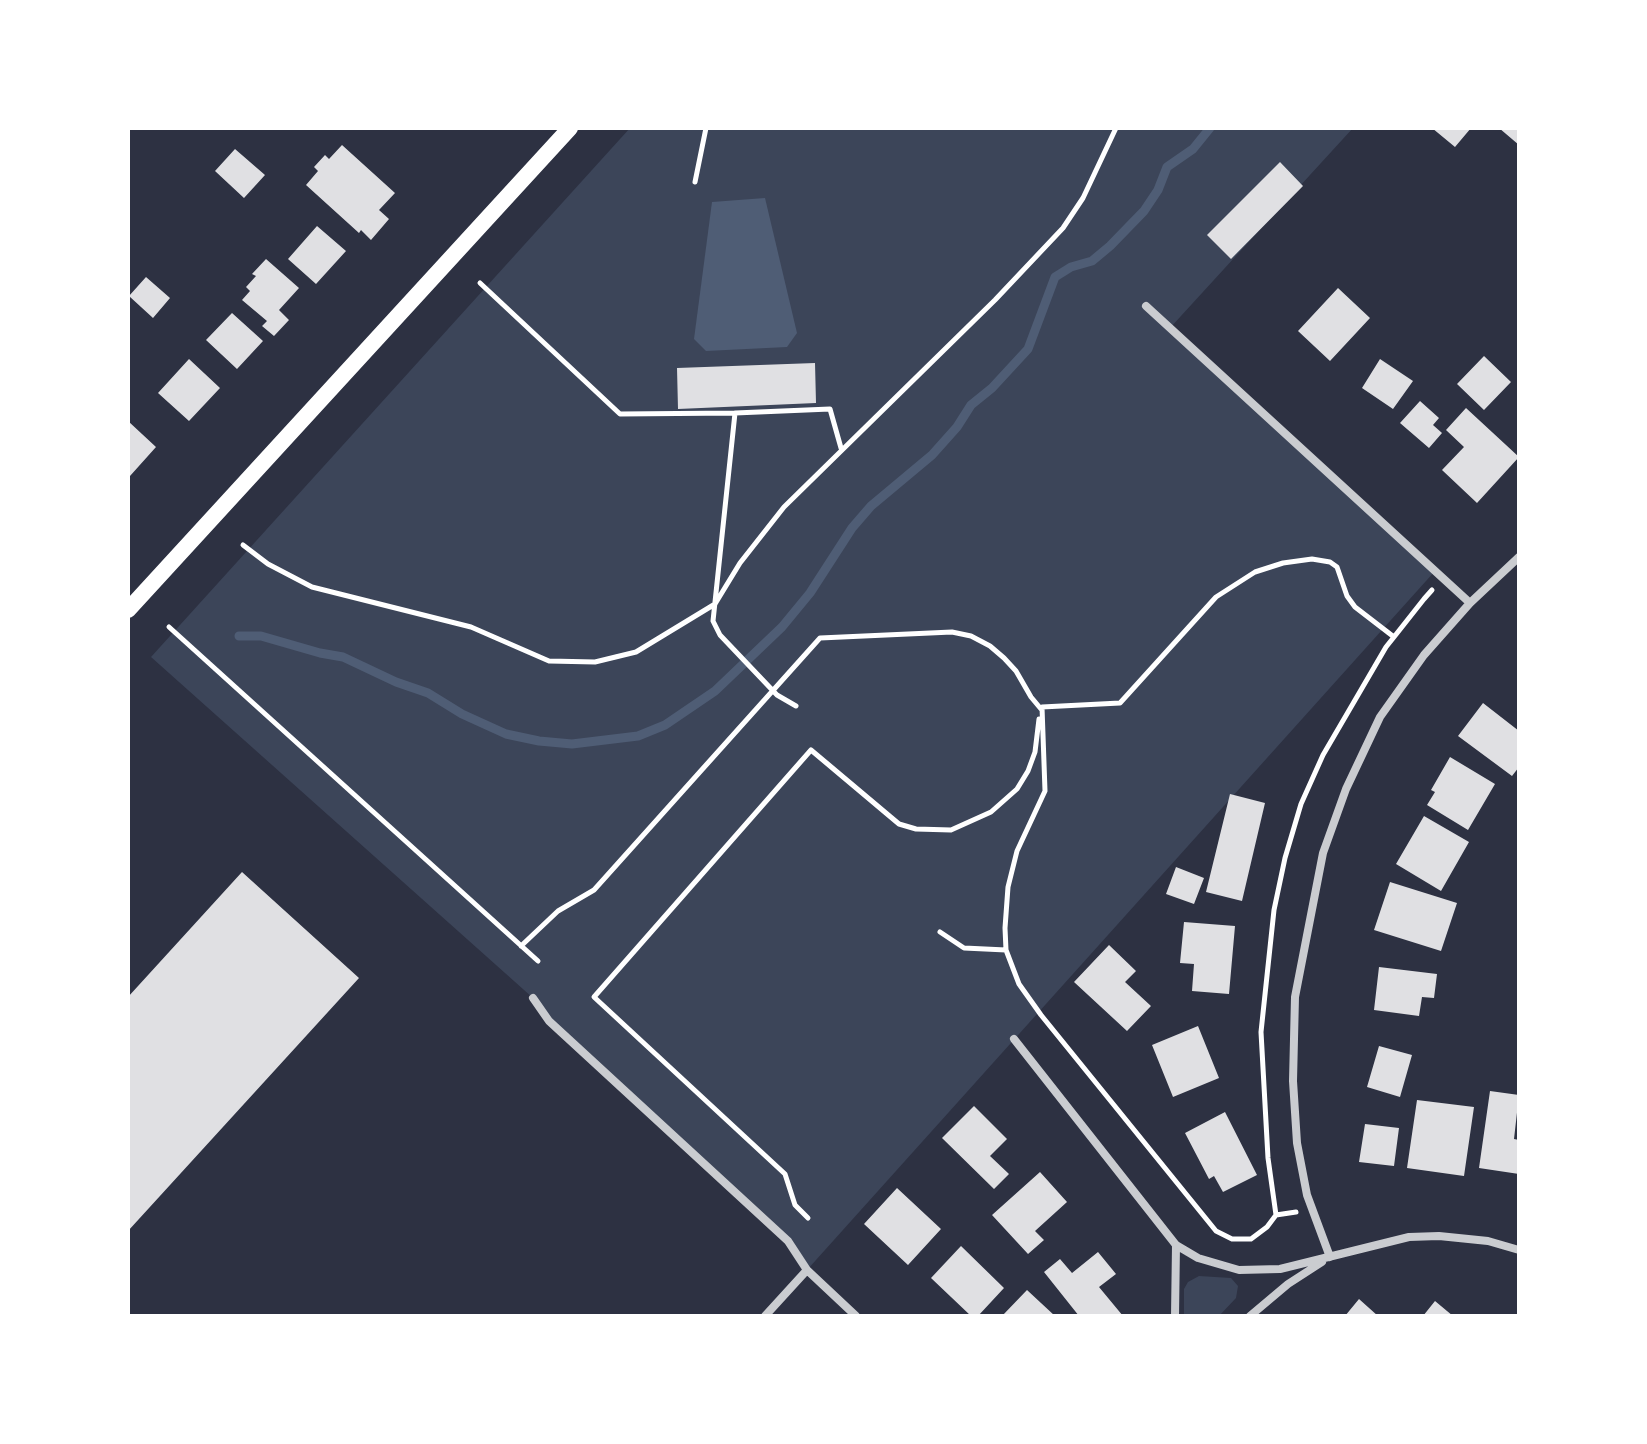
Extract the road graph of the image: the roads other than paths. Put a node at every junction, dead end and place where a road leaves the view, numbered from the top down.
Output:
1 (570, 128) edge
2 (1146, 306) dead end
3 (1519, 557) edge
4 (1470, 603) junction
5 (128, 610) edge
6 (533, 998) dead end
7 (1014, 1039) dead end
8 (1176, 1245) junction
9 (1519, 1250) edge
10 (1330, 1257) junction
11 (807, 1270) junction
12 (765, 1316) edge
13 (856, 1316) edge
14 (1175, 1316) edge
15 (1250, 1316) edge

1 - 5 main road
2 - 4 street
3 - 4 street
4 - 10 street
6 - 11 street
7 - 8 street
8 - 10 street
8 - 14 street
9 - 10 street
10 - 15 street
11 - 12 street
11 - 13 street

